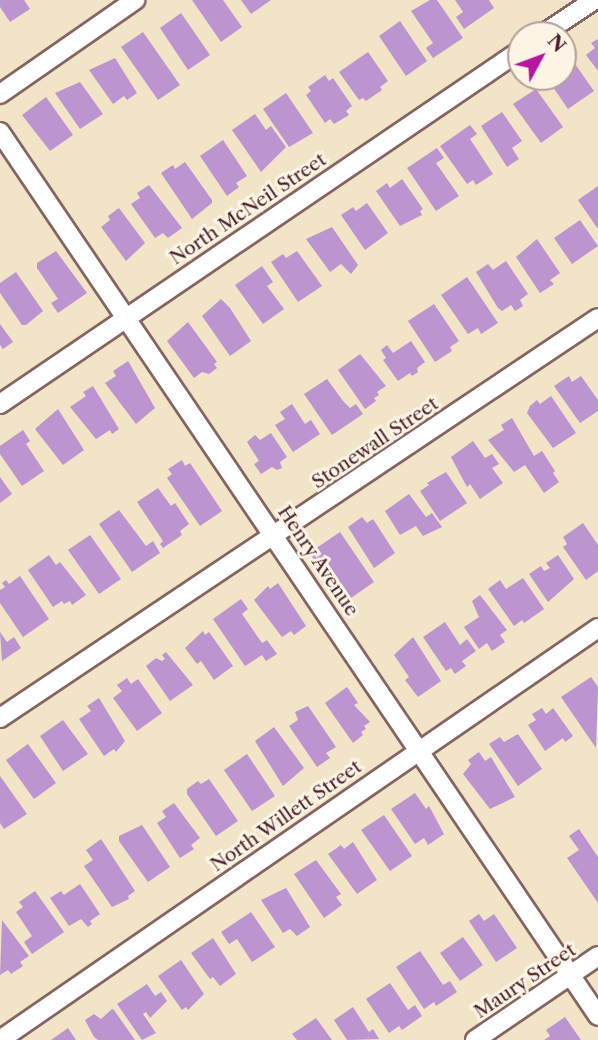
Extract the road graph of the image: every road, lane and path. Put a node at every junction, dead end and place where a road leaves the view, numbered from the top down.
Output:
1 (135, 0) edge
2 (594, 0) edge
3 (563, 21) edge
4 (507, 59) edge
5 (0, 94) edge
6 (0, 132) edge
7 (127, 316) junction
8 (598, 317) edge
9 (0, 404) edge
10 (275, 536) junction
11 (598, 628) edge
12 (0, 718) edge
13 (419, 749) junction
14 (598, 956) edge
15 (570, 975) junction
16 (598, 1016) edge
17 (0, 1040) edge
18 (475, 1040) edge

1 - 5 street
2 - 3 street
4 - 7 street, North McNeil Street
6 - 7 street, Henry Avenue
7 - 9 street, North McNeil Street
7 - 10 street, Henry Avenue
8 - 10 street, Stonewall Street
10 - 12 street, Stonewall Street
10 - 13 street, Henry Avenue
11 - 13 street, North Willett Street
13 - 15 street, Henry Avenue
13 - 17 street, North Willett Street
14 - 15 street, Maury Street
15 - 16 street, Henry Avenue
15 - 18 street, Maury Street

